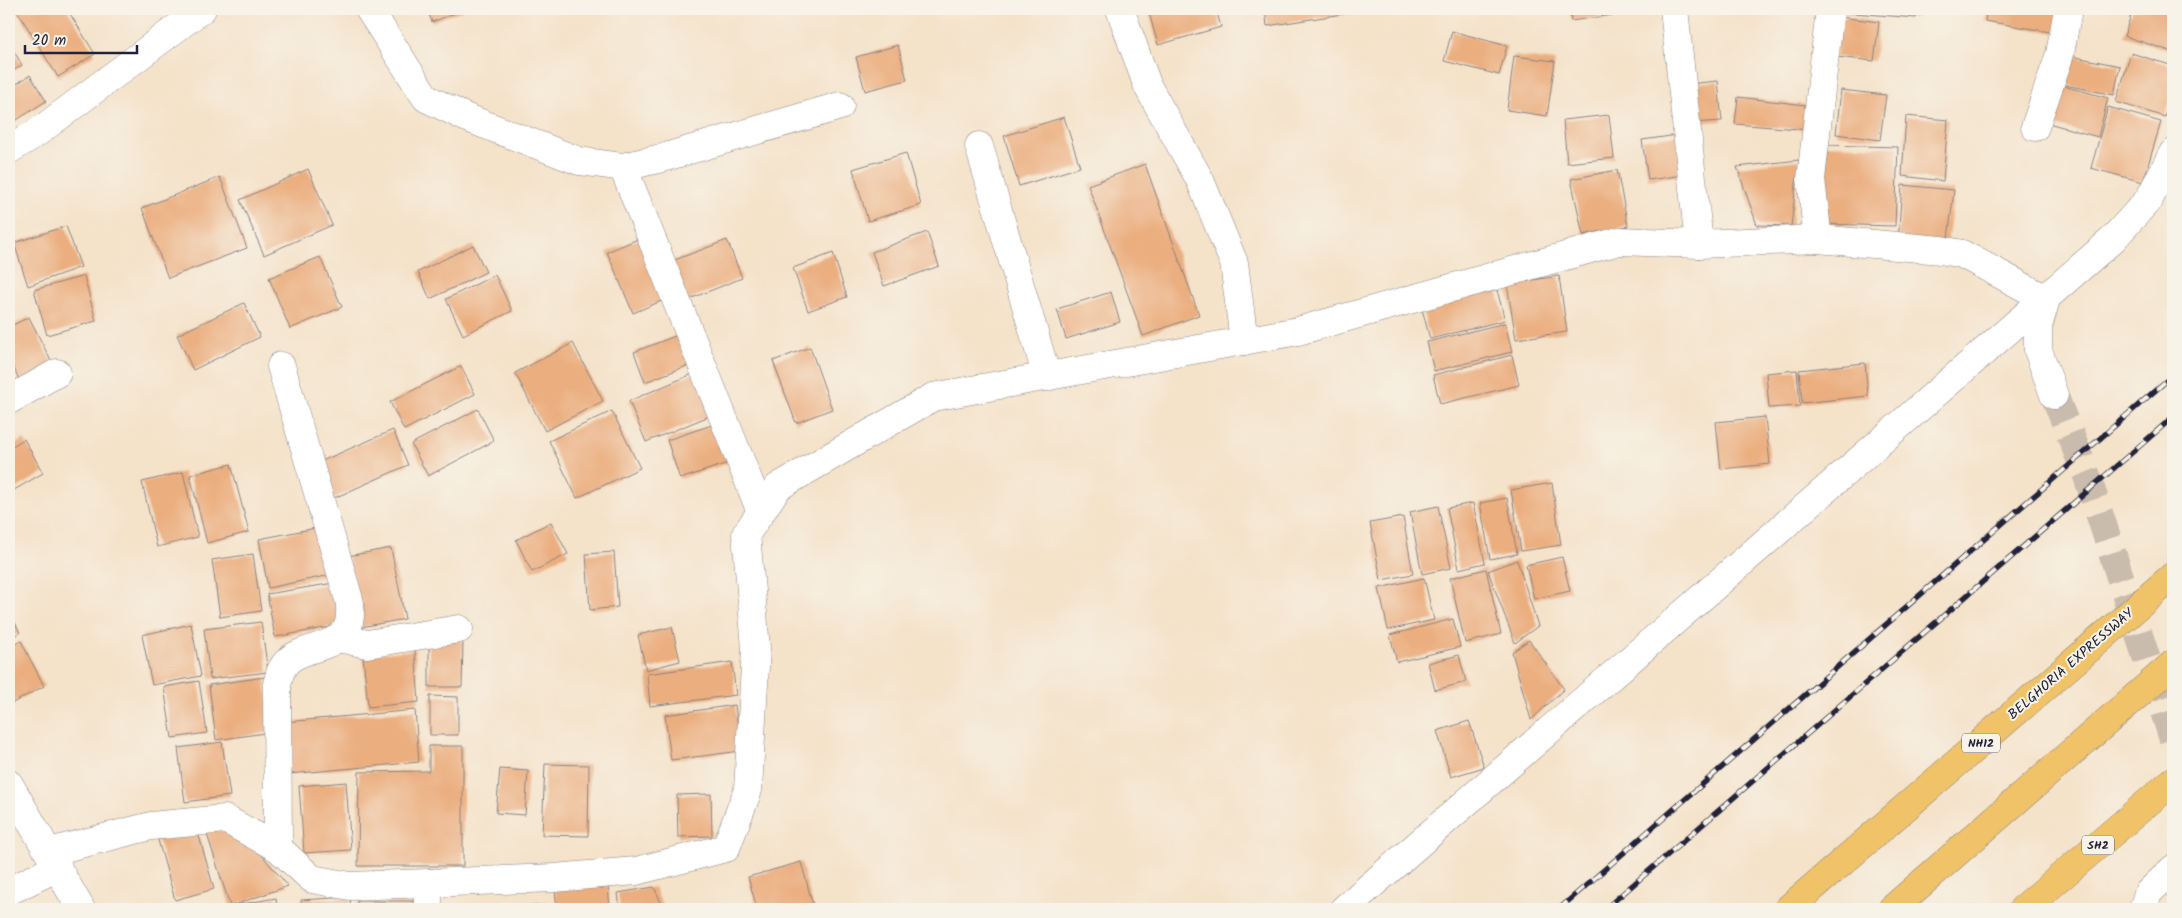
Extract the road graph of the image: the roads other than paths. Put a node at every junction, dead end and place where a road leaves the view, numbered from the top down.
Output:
1 (202, 9) edge
2 (369, 9) edge
3 (1120, 9) edge
4 (1674, 9) edge
5 (1830, 9) edge
6 (2068, 9) edge
7 (840, 106) dead end
8 (2035, 127) dead end
9 (979, 146) dead end
10 (9, 150) edge
11 (2173, 153) edge
12 (622, 167) junction
13 (1818, 240) junction
14 (1699, 244) junction
15 (2046, 299) junction
16 (1244, 340) junction
17 (281, 366) dead end
18 (57, 374) dead end
19 (1047, 377) junction
20 (2054, 395) tunnel mouth
21 (9, 400) edge
22 (761, 512) junction
23 (2173, 576) edge
24 (459, 628) dead end
25 (339, 638) junction
26 (2173, 664) edge
27 (2173, 781) edge
28 (9, 784) edge
29 (278, 848) junction
30 (54, 860) junction
31 (2173, 869) edge
32 (9, 891) edge
33 (428, 896) edge
34 (81, 909) edge
35 (1344, 909) edge
36 (1788, 909) edge
37 (1892, 909) edge
38 (2023, 909) edge
39 (2143, 909) edge

1 - 10 street
2 - 12 street
3 - 16 street
4 - 14 street
5 - 13 street
6 - 8 street
7 - 12 street
9 - 19 street
11 - 15 street
12 - 22 street
13 - 14 street
13 - 15 street
14 - 16 street
15 - 20 street
15 - 35 street
16 - 19 street
17 - 25 street
18 - 21 street
19 - 22 street
22 - 33 street
23 - 36 main road, BELGHORIA EXPRESSWAY / NH12
24 - 25 street
25 - 29 street
26 - 37 main road
27 - 38 main road, SH2
28 - 30 street
29 - 30 street
29 - 33 street
30 - 32 street
30 - 34 street
31 - 39 street

